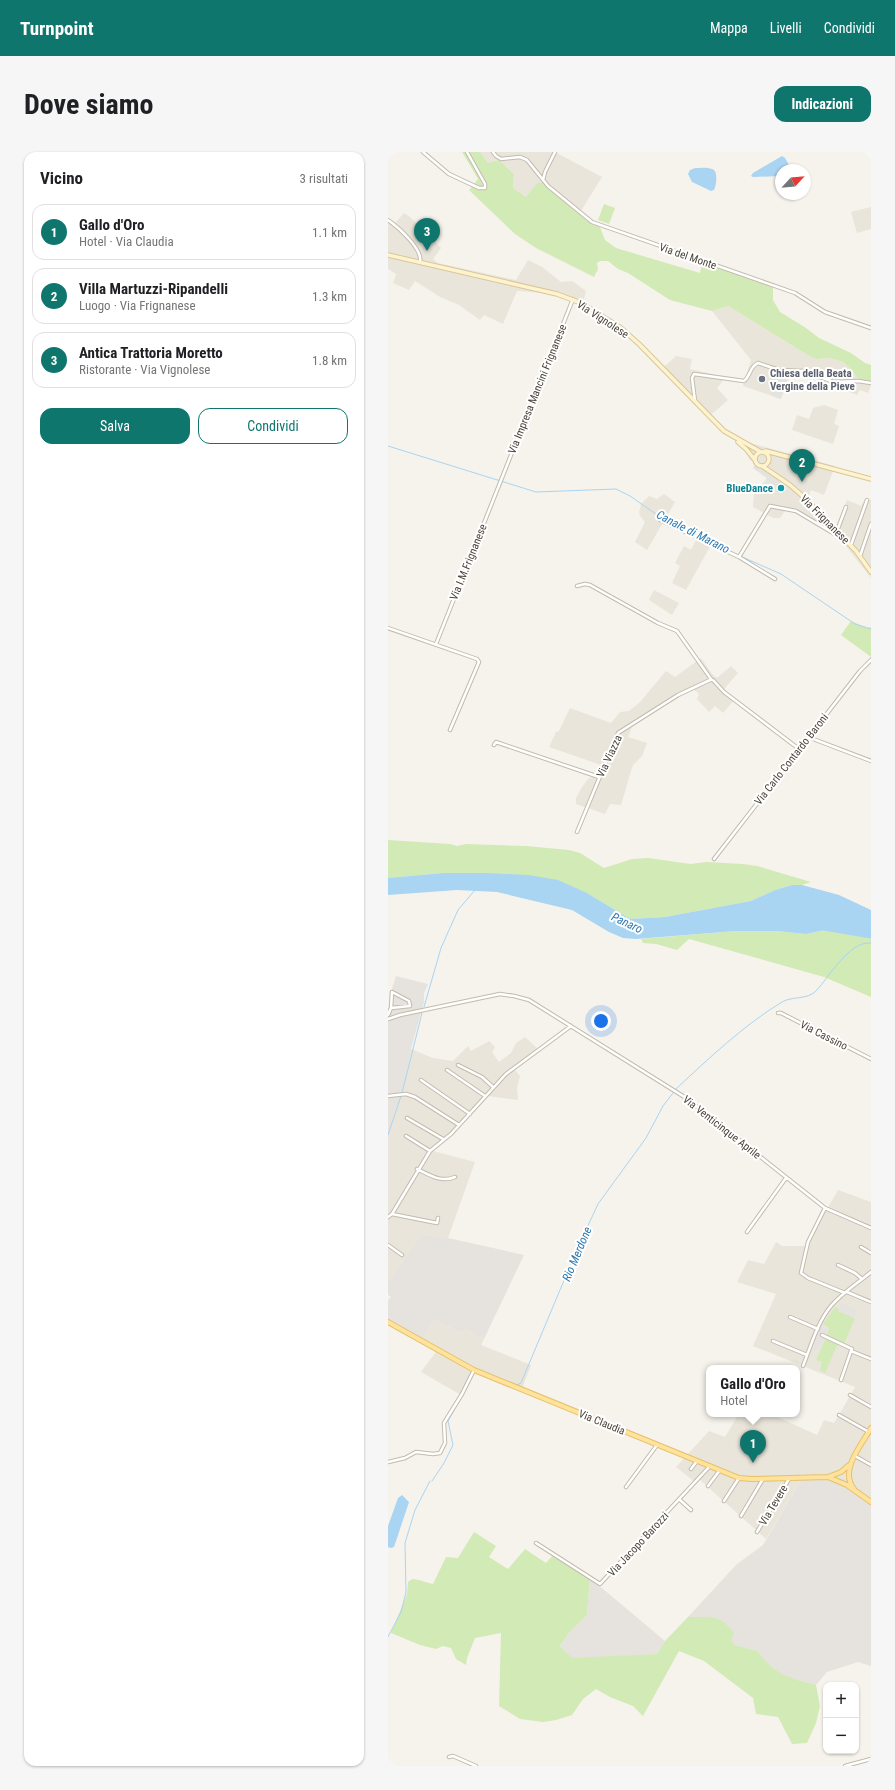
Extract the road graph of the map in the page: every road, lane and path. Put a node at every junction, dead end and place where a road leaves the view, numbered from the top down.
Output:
1 (423, 152) edge
2 (467, 152) edge
3 (493, 152) edge
4 (555, 152) edge
5 (543, 180) junction
6 (388, 220) edge
7 (388, 255) edge
8 (420, 262) junction
9 (573, 299) junction
10 (871, 328) edge
11 (871, 383) edge
12 (695, 402) junction
13 (734, 438) junction
14 (762, 452) junction
15 (774, 454) junction
16 (769, 456) junction
17 (756, 461) junction
18 (768, 464) junction
19 (762, 466) junction
20 (772, 473) junction
21 (871, 479) edge
22 (501, 481) joint
23 (866, 500) dead end
24 (846, 507) dead end
25 (660, 520) dead end
26 (871, 524) edge
27 (837, 531) junction
28 (846, 539) junction
29 (851, 546) junction
30 (740, 556) junction
31 (860, 556) junction
32 (871, 572) edge
33 (775, 579) dead end
34 (577, 586) dead end
35 (388, 628) edge
36 (436, 644) junction
37 (871, 660) edge
38 (711, 679) junction
39 (450, 730) dead end
40 (808, 737) junction
41 (494, 745) dead end
42 (799, 749) junction
43 (871, 761) edge
44 (599, 777) junction
45 (577, 832) dead end
46 (714, 859) dead end
47 (391, 1008) junction
48 (778, 1013) dead end
49 (388, 1017) edge
50 (571, 1026) junction
51 (871, 1059) edge
52 (458, 1066) dead end
53 (447, 1070) dead end
54 (421, 1080) dead end
55 (493, 1087) junction
56 (388, 1096) edge
57 (484, 1096) junction
58 (470, 1114) junction
59 (407, 1118) dead end
60 (459, 1124) junction
61 (406, 1136) dead end
62 (442, 1139) junction
63 (430, 1151) junction
64 (418, 1169) junction
65 (455, 1177) dead end
66 (786, 1178) junction
67 (825, 1208) junction
68 (392, 1214) junction
69 (388, 1217) edge
70 (438, 1218) dead end
71 (871, 1228) edge
72 (747, 1232) dead end
73 (388, 1245) edge
74 (861, 1247) dead end
75 (871, 1253) edge
76 (402, 1255) dead end
77 (838, 1265) dead end
78 (871, 1272) edge
79 (862, 1279) junction
80 (846, 1292) junction
81 (871, 1302) edge
82 (790, 1317) dead end
83 (388, 1322) edge
84 (818, 1328) junction
85 (822, 1335) dead end
86 (773, 1341) dead end
87 (851, 1351) junction
88 (807, 1355) junction
89 (871, 1359) edge
90 (803, 1366) dead end
91 (474, 1370) junction
92 (841, 1380) dead end
93 (850, 1395) dead end
94 (871, 1407) edge
95 (839, 1415) dead end
96 (870, 1430) edge
97 (657, 1445) junction
98 (855, 1456) junction
99 (697, 1461) junction
100 (852, 1461) junction
101 (388, 1462) edge
102 (871, 1464) edge
103 (710, 1466) junction
104 (691, 1469) dead end
105 (720, 1470) junction
106 (836, 1477) junction
107 (848, 1477) junction
108 (739, 1478) junction
109 (789, 1478) junction
110 (763, 1479) junction
111 (708, 1486) dead end
112 (626, 1487) dead end
113 (857, 1492) junction
114 (680, 1500) junction
115 (724, 1501) dead end
116 (871, 1502) edge
117 (691, 1510) dead end
118 (741, 1516) dead end
119 (757, 1532) dead end
120 (536, 1543) dead end
121 (449, 1757) dead end
122 (871, 1759) edge
123 (476, 1766) edge
124 (845, 1766) edge

1 - 2 street
3 - 5 street, Via del Monte
4 - 5 street
5 - 10 street, Via del Monte
6 - 8 street
7 - 8 main road, Via Vignolese
8 - 9 main road, Via Vignolese
9 - 12 main road, Via Vignolese
9 - 22 street, Via Impresa Mancini Frignanese
11 - 12 street
12 - 13 main road, Via Vignolese
13 - 14 main road
13 - 17 main road
14 - 15 main road
14 - 16 main road
14 - 17 main road
15 - 16 main road
15 - 21 main road
16 - 18 main road
17 - 19 main road
18 - 19 main road
18 - 20 main road
19 - 20 main road, Via Frignanese
20 - 27 main road, Via Frignanese
22 - 36 street, Via I.M.Frignanese
23 - 29 street
24 - 27 street
25 - 30 street
26 - 31 street
27 - 28 main road, Via Frignanese
28 - 29 main road, Via Frignanese
28 - 30 street
29 - 31 main road, Via Frignanese
30 - 33 street
31 - 32 main road, Via Frignanese
34 - 38 street
35 - 36 street
36 - 39 street
37 - 40 street, Via Carlo Contardo Baroni
38 - 42 street
38 - 44 street, Via Viazza
40 - 42 street, Via Carlo Contardo Baroni
40 - 43 street
41 - 44 street
42 - 46 street, Via Carlo Contardo Baroni
44 - 45 street, Via Viazza
47 - 47 street
47 - 49 street
48 - 51 street, Via Cassino
49 - 50 street, Via Venticinque Aprile
50 - 55 street
50 - 66 street, Via Venticinque Aprile
52 - 55 street
53 - 57 street
54 - 58 street
55 - 57 street
56 - 60 street
57 - 58 street
58 - 60 street
59 - 62 street
60 - 62 street
61 - 63 street
62 - 63 street
63 - 64 street
64 - 65 street
64 - 68 street
66 - 67 street, Via Venticinque Aprile
66 - 72 street
67 - 71 street, Via Venticinque Aprile
67 - 80 street
68 - 69 street
68 - 70 street
73 - 76 street
74 - 75 street
77 - 79 street
78 - 79 street
79 - 80 street
80 - 81 street
80 - 84 street
82 - 84 street
83 - 91 main road, Via Claudia
84 - 88 street
85 - 87 street
86 - 88 street
87 - 89 street
87 - 92 street
88 - 90 street
91 - 97 main road, Via Claudia
91 - 101 street
93 - 94 street
95 - 96 street
96 - 98 main road
97 - 99 main road, Via Claudia
97 - 112 street
98 - 100 main road
98 - 102 street
99 - 103 main road, Via Claudia
99 - 104 street
100 - 106 main road
100 - 107 main road
103 - 105 main road, Via Claudia
103 - 114 street, Via Jacopo Barozzi
105 - 108 main road, Via Claudia
105 - 111 street
106 - 107 main road, Via Claudia
106 - 109 main road, Via Claudia
106 - 113 main road, Via Claudia
107 - 113 main road, Via Claudia
108 - 110 main road, Via Claudia
108 - 115 street
109 - 110 main road, Via Claudia
109 - 119 street, Via Tevere
110 - 118 street
113 - 116 main road, Via Claudia
114 - 117 street
114 - 120 street, Via Jacopo Barozzi
121 - 123 street
122 - 124 street

